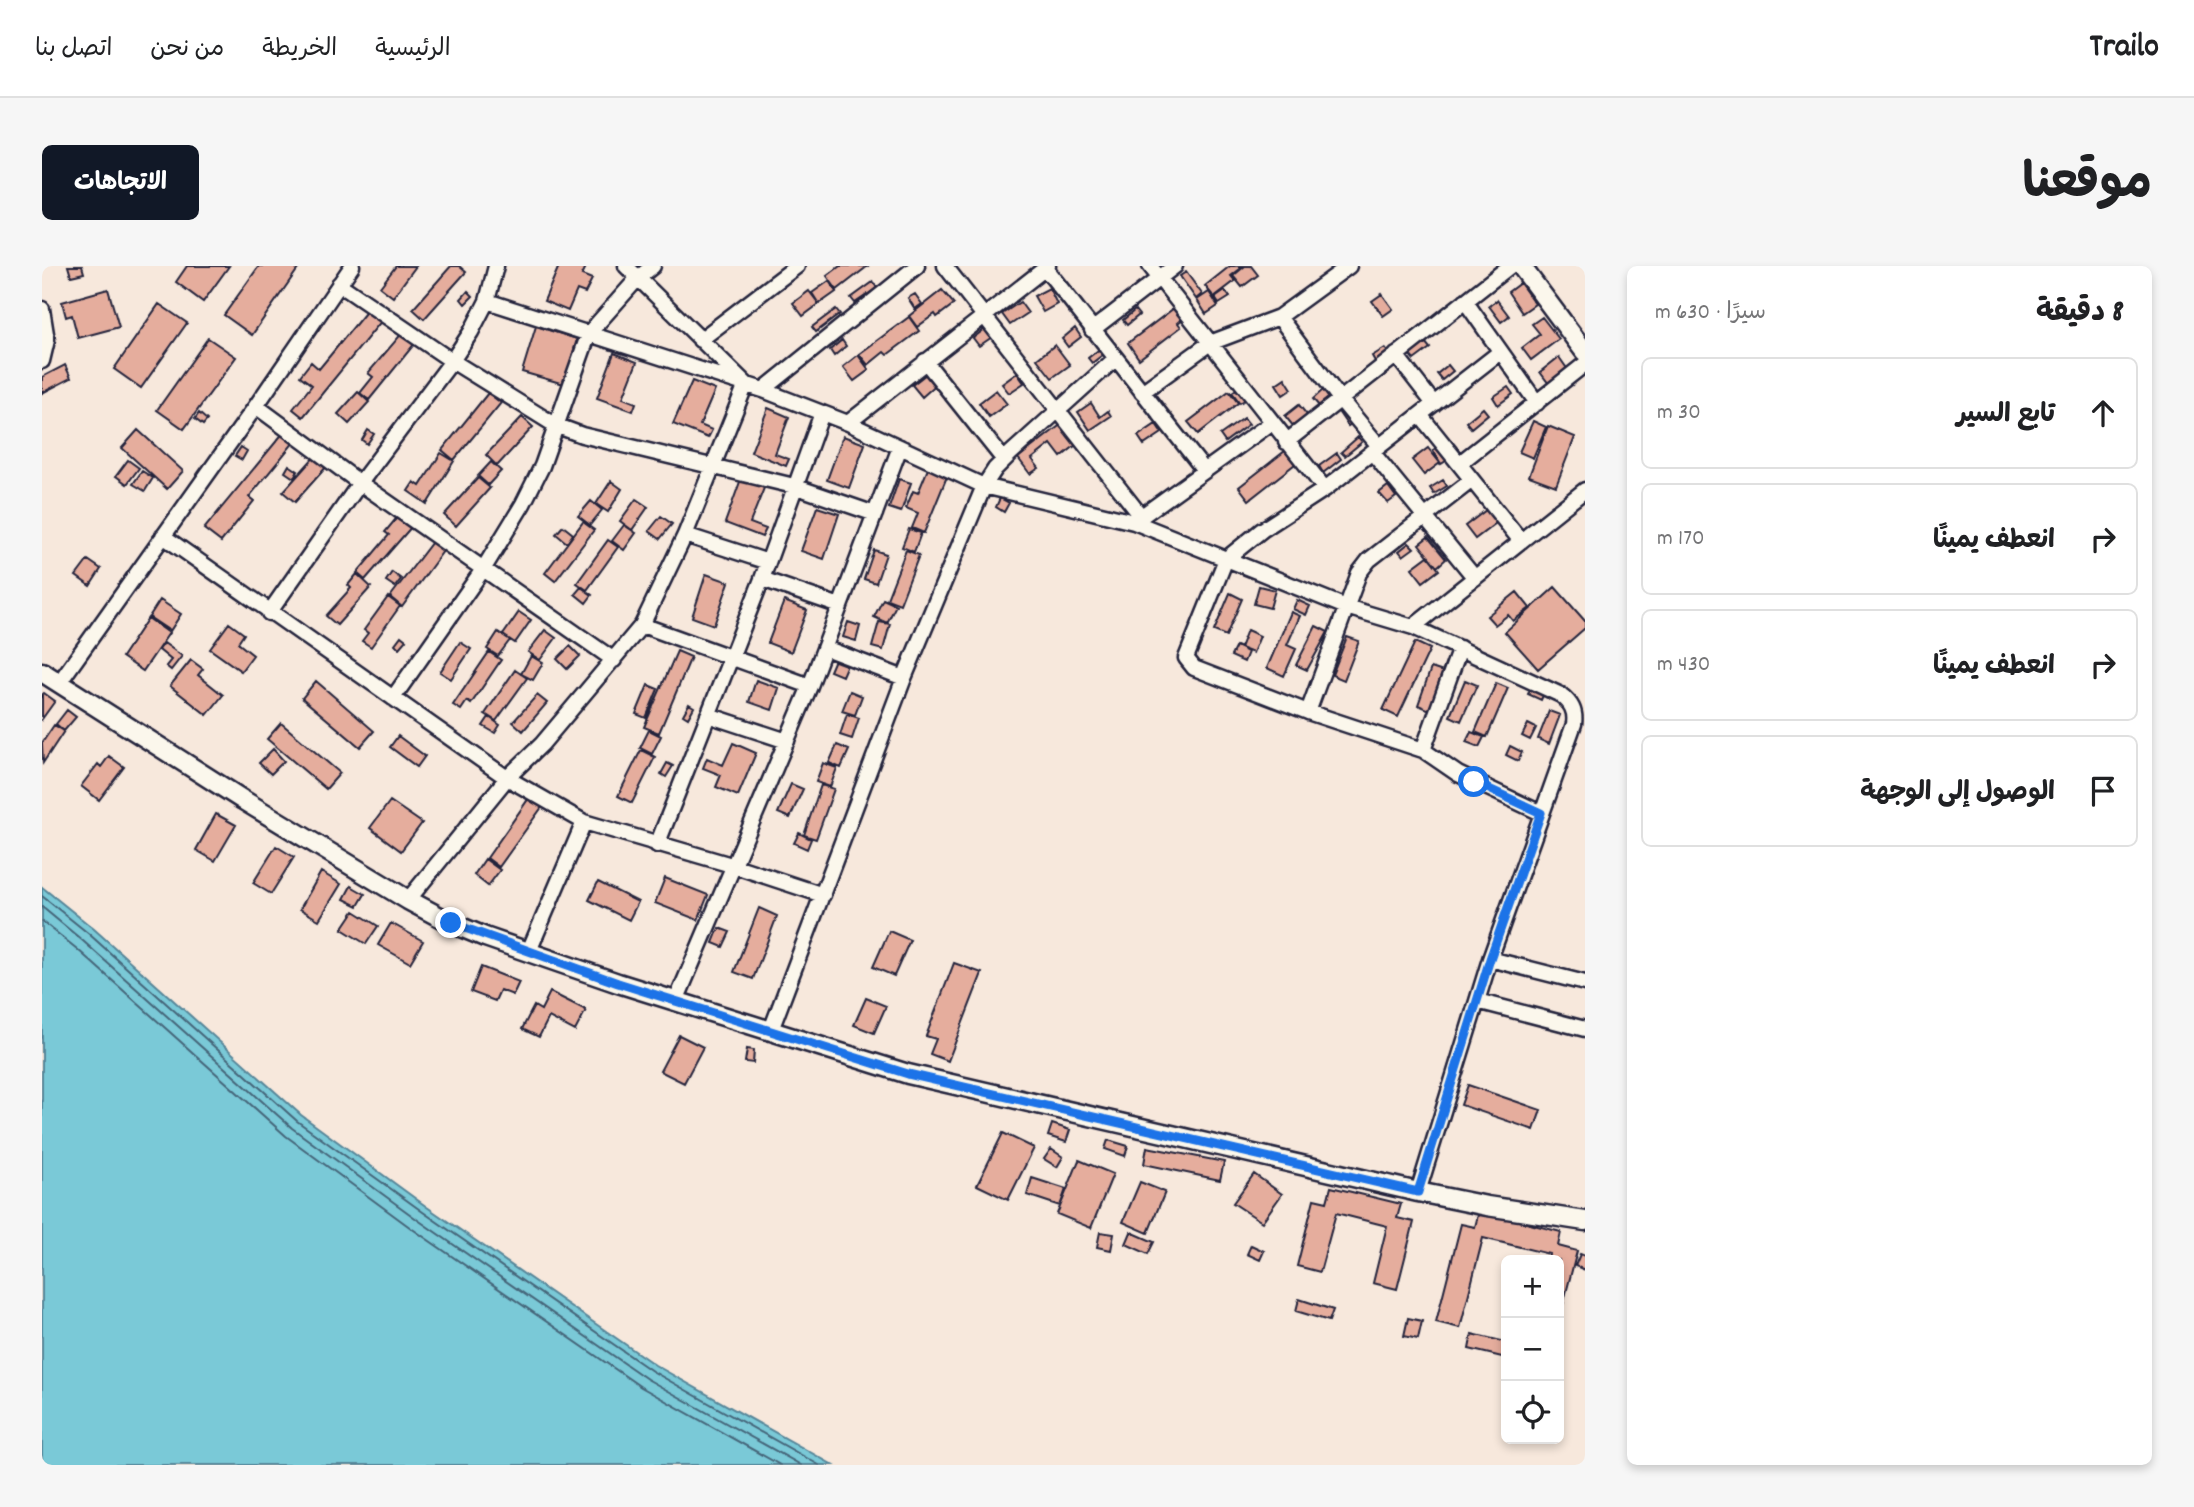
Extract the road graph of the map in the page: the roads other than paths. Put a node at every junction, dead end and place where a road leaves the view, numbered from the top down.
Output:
1 (352, 266) edge
2 (496, 266) edge
3 (626, 266) edge
4 (653, 266) edge
5 (797, 266) edge
6 (918, 266) edge
7 (945, 266) edge
8 (1150, 266) edge
9 (1175, 266) edge
10 (1510, 266) edge
11 (1521, 266) edge
12 (1047, 267) edge
13 (1340, 269) edge
14 (638, 278) junction
15 (1160, 278) junction
16 (339, 284) junction
17 (487, 301) junction
18 (1465, 301) junction
19 (42, 309) edge
20 (983, 316) junction
21 (1279, 317) junction
22 (1093, 330) junction
23 (589, 334) junction
24 (701, 340) junction
25 (1210, 344) junction
26 (1500, 352) junction
27 (1584, 352) edge
28 (1396, 355) junction
29 (1115, 359) junction
30 (42, 361) edge
31 (452, 361) junction
32 (925, 361) junction
33 (746, 384) junction
34 (763, 390) junction
35 (1142, 392) junction
36 (1340, 399) junction
37 (1537, 403) junction
38 (1434, 404) junction
39 (256, 406) junction
40 (1057, 412) junction
41 (822, 413) junction
42 (1420, 415) junction
43 (1271, 423) junction
44 (848, 424) junction
45 (555, 425) junction
46 (1286, 442) junction
47 (900, 447) junction
48 (1376, 449) junction
49 (1004, 460) junction
50 (1460, 463) junction
51 (711, 467) junction
52 (1204, 470) junction
53 (1472, 480) junction
54 (360, 483) junction
55 (794, 486) junction
56 (984, 486) junction
57 (1325, 489) junction
58 (1585, 490) edge
59 (875, 514) junction
60 (1424, 517) junction
61 (1138, 519) junction
62 (163, 536) junction
63 (685, 536) junction
64 (1521, 541) junction
65 (1226, 559) junction
66 (768, 562) junction
67 (484, 568) junction
68 (1475, 578) junction
69 (762, 579) junction
70 (840, 606) junction
71 (1346, 607) junction
72 (269, 613) junction
73 (642, 625) junction
74 (1413, 627) junction
75 (825, 648) junction
76 (1460, 648) junction
77 (729, 658) junction
78 (614, 660) junction
79 (42, 672) edge
80 (904, 678) junction
81 (59, 683) junction
82 (810, 686) junction
83 (393, 698) junction
84 (1308, 712) junction
85 (708, 715) junction
86 (787, 741) junction
87 (1423, 750) junction
88 (507, 778) junction
89 (1541, 813) junction
90 (584, 822) junction
91 (657, 845) junction
92 (735, 866) junction
93 (823, 895) junction
94 (408, 900) junction
95 (529, 951) junction
96 (1490, 959) junction
97 (1585, 983) edge
98 (676, 1001) junction
99 (1477, 1001) junction
100 (1585, 1028) edge
101 (771, 1030) junction
102 (1418, 1192) junction
103 (1585, 1221) edge

1 - 16 street
2 - 17 street
3 - 14 street
4 - 14 street
5 - 24 street
6 - 34 street
7 - 20 street
8 - 15 street
9 - 15 street
10 - 18 street
11 - 27 street
12 - 20 street
12 - 22 street
13 - 21 street
14 - 23 street
14 - 24 street
15 - 22 street
15 - 25 street
16 - 31 street
16 - 39 street
17 - 23 street
17 - 31 street
18 - 26 street
18 - 28 street
19 - 30 street
20 - 32 street
20 - 40 street
21 - 25 street
21 - 36 street
22 - 29 street
23 - 33 street
23 - 45 street
24 - 33 street
25 - 35 street
25 - 43 street
26 - 37 street
26 - 38 street
27 - 37 street
28 - 36 street
28 - 38 street
29 - 35 street
29 - 40 street
31 - 45 street
31 - 54 street
32 - 44 street
32 - 49 street
33 - 34 street
33 - 51 street
34 - 41 street
35 - 52 street
36 - 46 street
36 - 48 street
37 - 50 street
38 - 42 street
39 - 54 street
39 - 62 street
40 - 49 street
40 - 61 street
41 - 44 street
41 - 55 street
42 - 48 street
42 - 50 street
43 - 46 street
43 - 52 street
44 - 47 street
45 - 51 street
45 - 67 street
46 - 57 street
47 - 56 street
47 - 59 street
48 - 57 street
48 - 60 street
49 - 56 street
50 - 53 street
51 - 55 street
51 - 63 street
52 - 61 street
53 - 60 street
53 - 64 street
54 - 67 street
54 - 72 street
55 - 59 street
55 - 66 street
56 - 61 street
56 - 80 street
57 - 65 street
58 - 64 street
59 - 70 street
60 - 68 street
60 - 71 street
61 - 65 street
62 - 72 street
62 - 81 street
63 - 66 street
63 - 73 street
64 - 68 street
65 - 71 street
65 - 84 street
66 - 69 street
67 - 78 street
67 - 83 street
68 - 74 street
69 - 70 street
69 - 77 street
70 - 75 street
71 - 74 street
71 - 84 street
72 - 83 street
73 - 77 street
73 - 78 street
74 - 76 street
75 - 80 street
75 - 82 street
76 - 87 street
76 - 89 street
77 - 82 street
77 - 85 street
78 - 88 street
79 - 81 street
80 - 93 street
81 - 94 street
82 - 86 street
83 - 88 street
84 - 87 street
85 - 86 street
85 - 91 street
86 - 92 street
87 - 89 street
88 - 90 street
88 - 94 street
89 - 96 street
90 - 91 street
90 - 95 street
91 - 92 street
92 - 93 street
92 - 98 street
93 - 101 street
94 - 95 street
95 - 98 street
96 - 97 street
96 - 99 street
98 - 101 street
99 - 100 street
99 - 102 street
101 - 102 street
102 - 103 street

